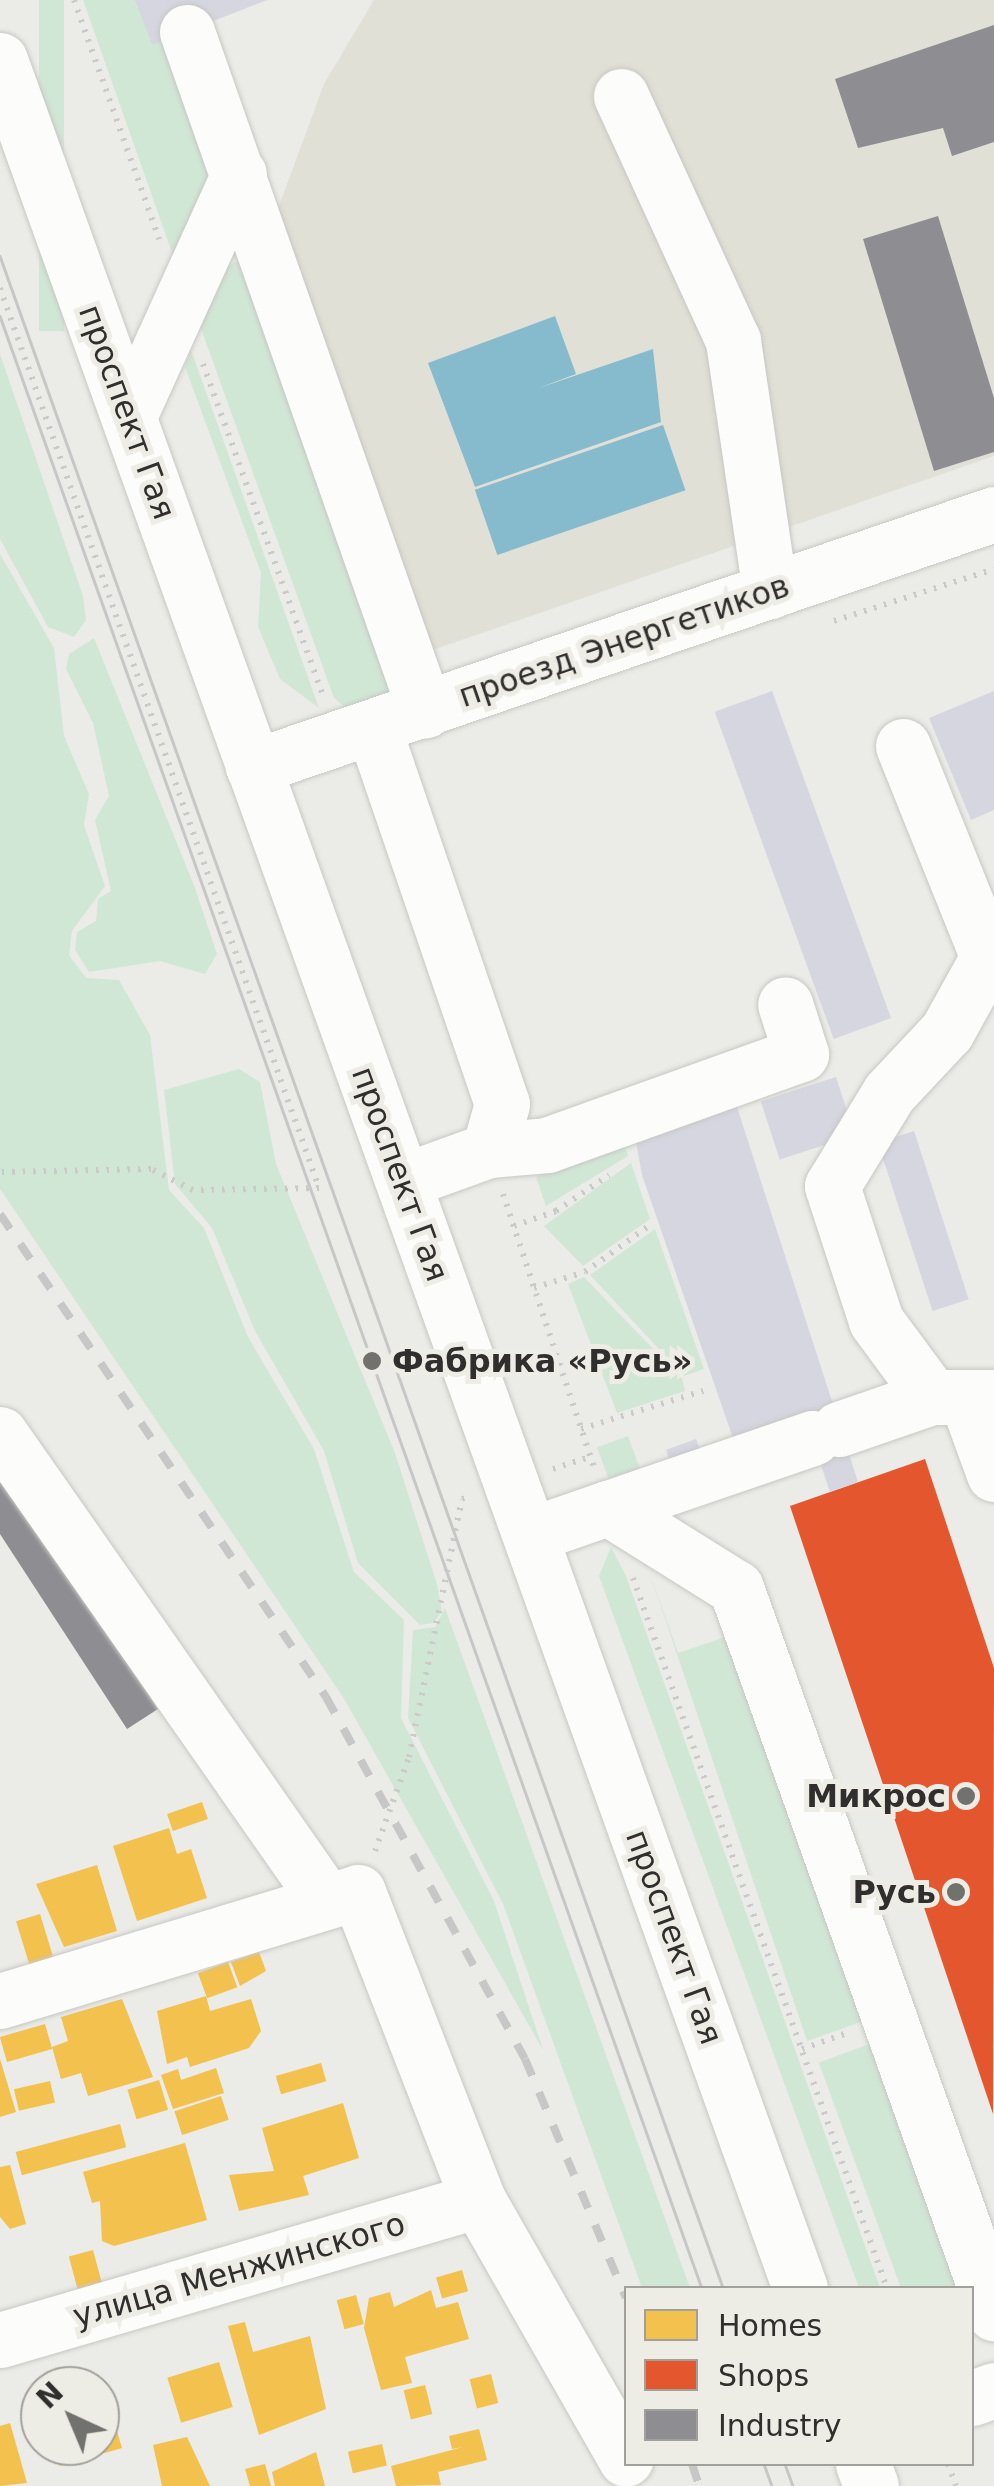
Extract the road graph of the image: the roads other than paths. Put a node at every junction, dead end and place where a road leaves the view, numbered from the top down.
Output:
1 (188, 32) dead end
2 (1, 63) edge
3 (621, 96) dead end
4 (239, 174) junction
5 (129, 416) junction
6 (994, 514) edge
7 (770, 591) junction
8 (425, 710) junction
9 (356, 733) junction
10 (904, 746) dead end
11 (254, 767) junction
12 (785, 1004) dead end
13 (489, 1150) junction
14 (403, 1181) junction
15 (964, 1397) edge
16 (0, 1434) edge
17 (994, 1474) edge
18 (608, 1508) junction
19 (530, 1535) junction
20 (341, 1894) junction
21 (0, 2002) edge
22 (478, 2200) junction
23 (799, 2286) edge
24 (994, 2313) edge
25 (0, 2340) edge
26 (624, 2456) edge

1 - 4 main road
2 - 5 main road, проспект Гая
3 - 7 main road
4 - 5 main road
4 - 8 main road
5 - 11 main road, проспект Гая
6 - 7 main road, проезд Энергетиков
7 - 8 main road, проезд Энергетиков
8 - 9 main road, проезд Энергетиков
9 - 11 main road, проезд Энергетиков
9 - 13 main road
10 - 15 main road
11 - 14 main road, проспект Гая
12 - 13 main road
13 - 14 main road
14 - 19 main road, проспект Гая
15 - 17 main road
15 - 18 main road
16 - 20 main road
18 - 19 main road
18 - 24 main road
19 - 23 main road, проспект Гая
20 - 21 main road
20 - 22 main road
22 - 25 main road, улица Менжинского
22 - 26 main road

